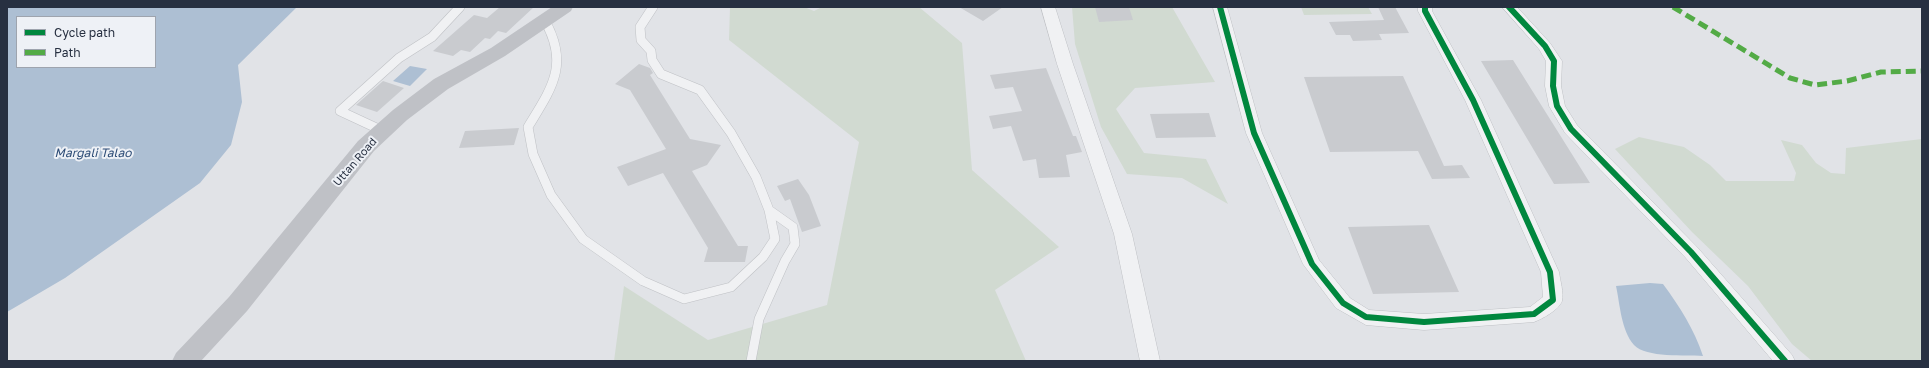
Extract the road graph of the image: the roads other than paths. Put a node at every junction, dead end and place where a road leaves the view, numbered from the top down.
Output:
1 (460, 7) edge
2 (564, 7) edge
3 (654, 7) edge
4 (1048, 7) edge
5 (1220, 7) edge
6 (1425, 7) edge
7 (1509, 7) edge
8 (545, 21) junction
9 (383, 131) junction
10 (769, 210) junction
11 (185, 361) edge
12 (751, 361) edge
13 (1150, 361) edge
14 (1785, 361) edge

1 - 9 lane
2 - 8 main road, Uttan Road
3 - 10 lane
4 - 13 street
5 - 6 street
7 - 14 street
8 - 9 main road, Uttan Road
8 - 10 lane
9 - 11 main road, Uttan Road
10 - 12 lane

